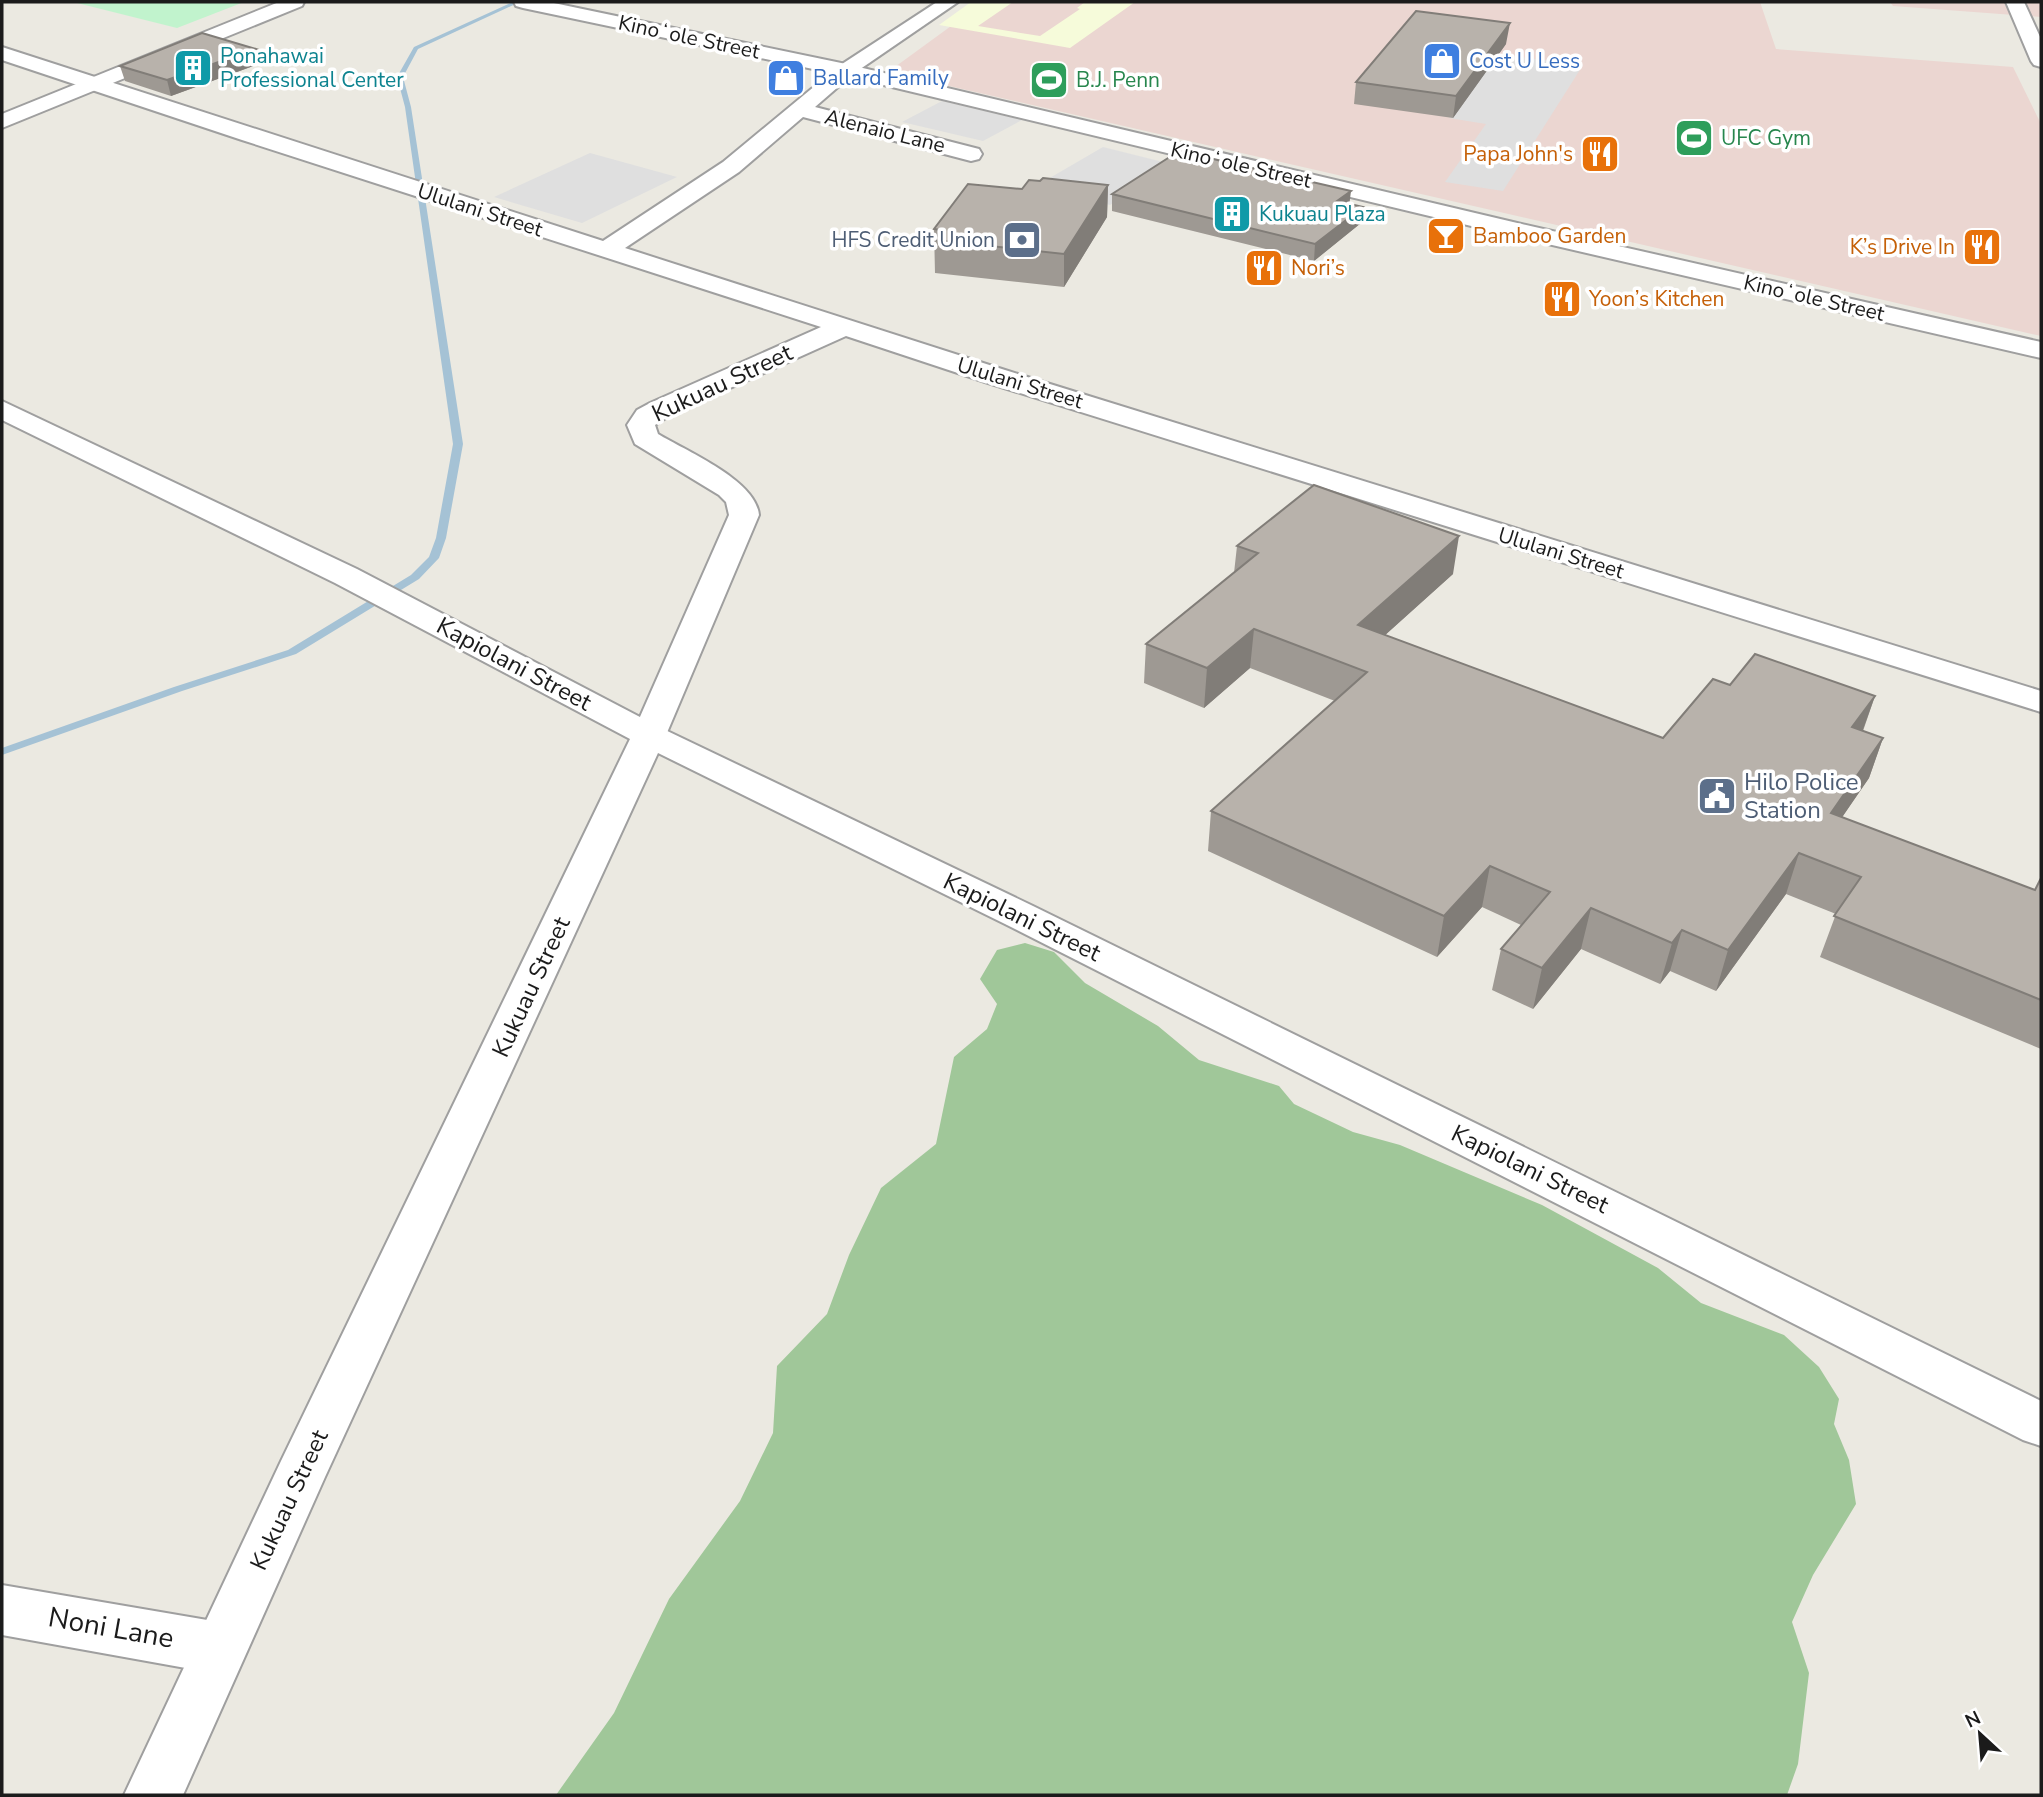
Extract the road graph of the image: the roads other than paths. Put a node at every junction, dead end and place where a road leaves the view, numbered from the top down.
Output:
1 (295, 2) edge
2 (523, 2) edge
3 (948, 2) edge
4 (2015, 2) edge
5 (2, 53) edge
6 (2041, 61) edge
7 (846, 70) junction
8 (94, 84) junction
9 (798, 109) junction
10 (2, 122) edge
11 (971, 153) dead end
12 (606, 250) junction
13 (846, 326) junction
14 (2041, 350) edge
15 (2, 409) edge
16 (2041, 702) edge
17 (649, 735) junction
18 (2041, 1425) edge
19 (2, 1610) edge
20 (219, 1648) junction
21 (153, 1795) edge

1 - 8 street
2 - 7 street, Kinoʻole Street
3 - 7 street
4 - 6 street
5 - 8 street, Ululani Street
7 - 9 street
7 - 14 street, Kinoʻole Street
8 - 10 street
8 - 12 street, Ululani Street
9 - 11 street, Alenaio Lane
9 - 12 street
12 - 13 street, Ululani Street
13 - 16 street, Ululani Street
13 - 17 street, Kukuau Street
15 - 17 street, Kapiolani Street
17 - 18 street, Kapiolani Street
17 - 20 street, Kukuau Street
19 - 20 street, Noni Lane
20 - 21 street, Kukuau Street

